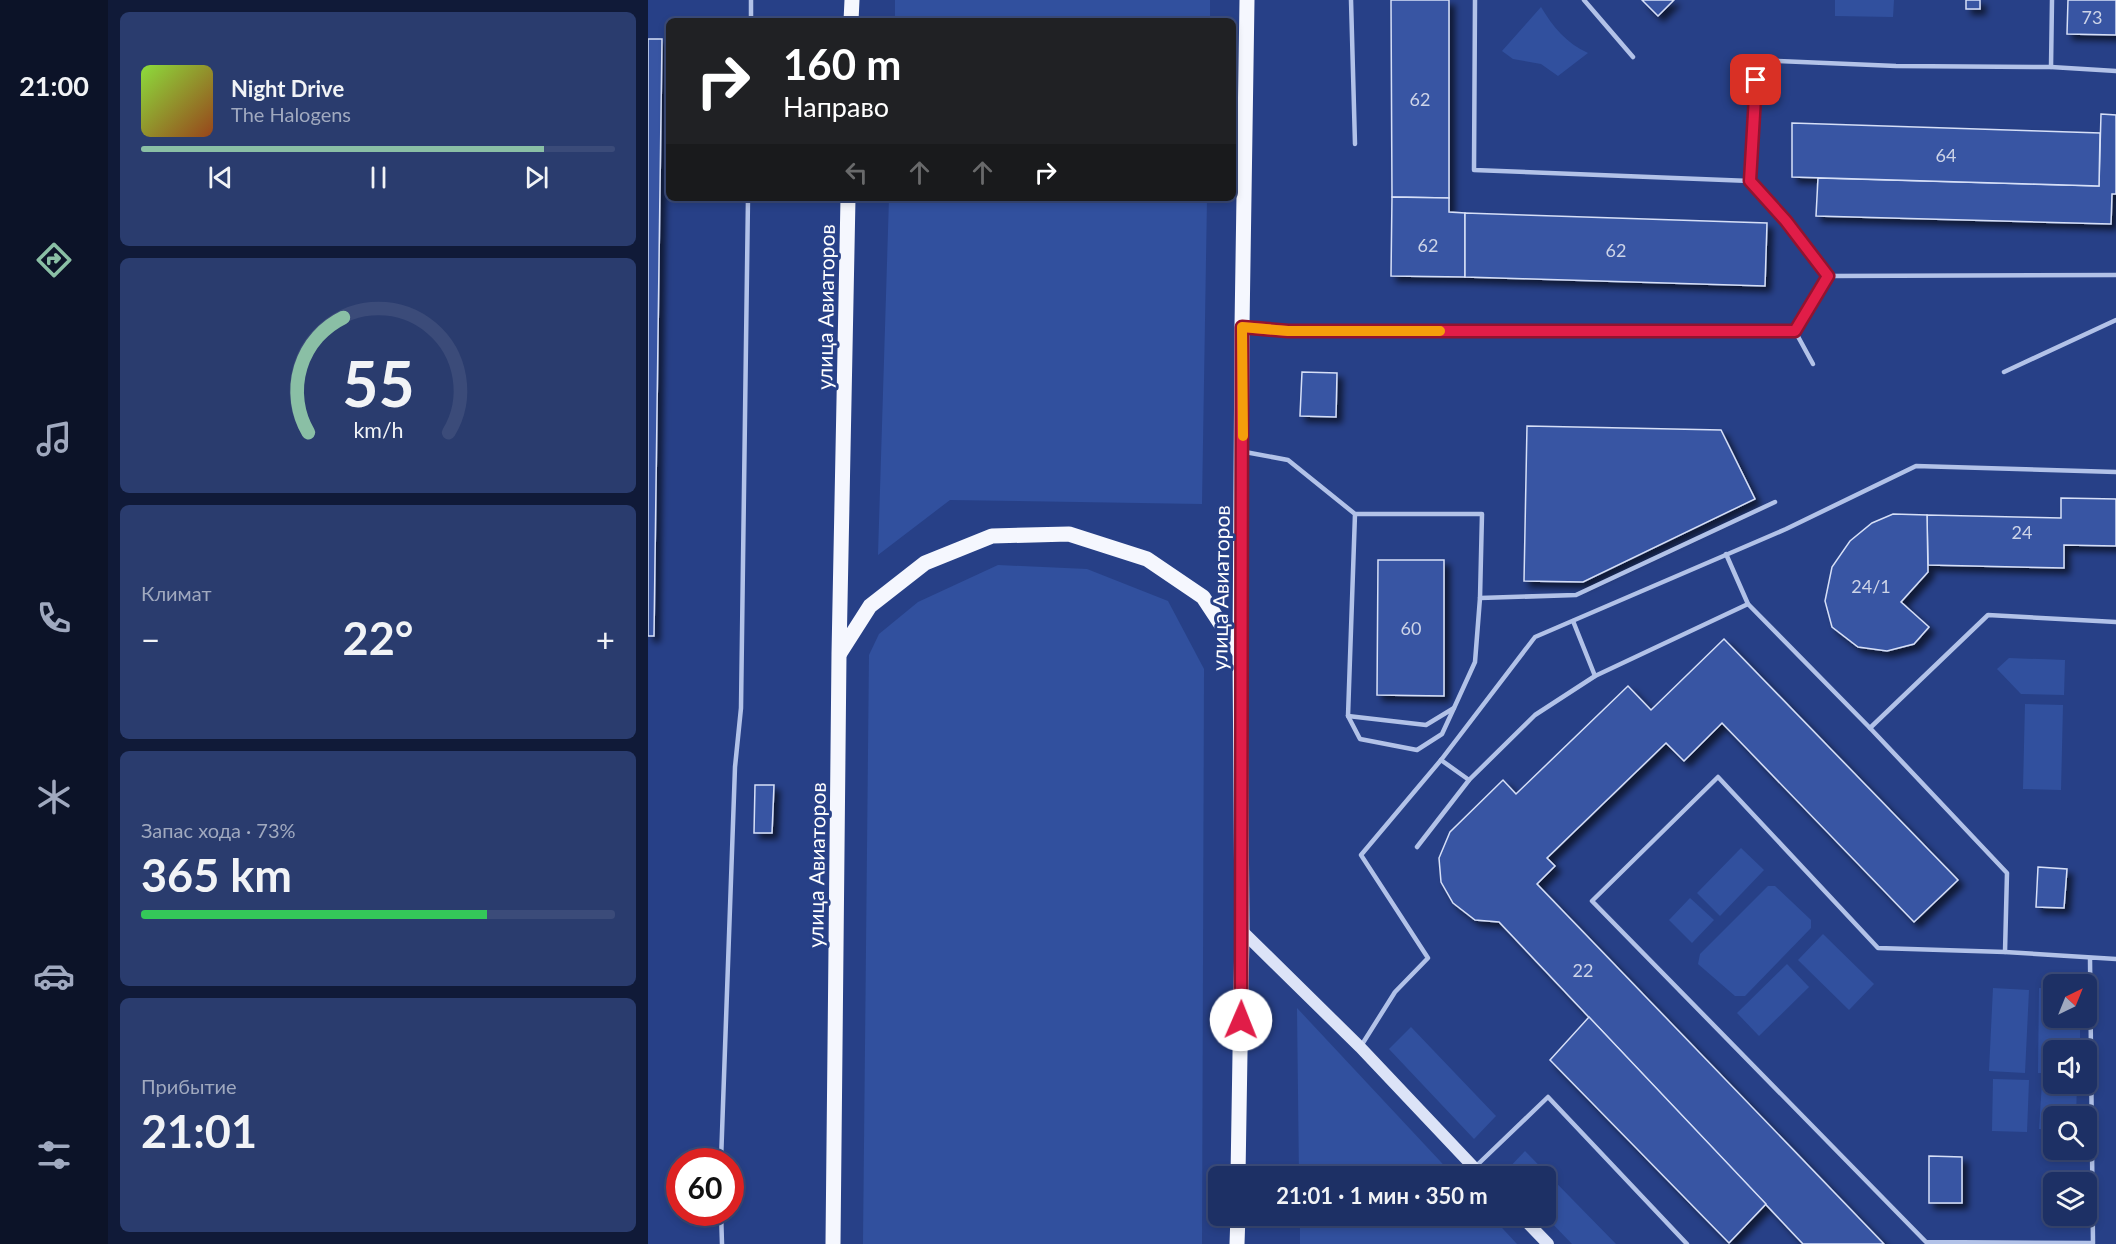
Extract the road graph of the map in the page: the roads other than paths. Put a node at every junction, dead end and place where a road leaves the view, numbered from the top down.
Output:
1 (751, 0) edge
2 (852, 0) edge
3 (1247, 0) edge
4 (1351, 0) edge
5 (1475, 0) edge
6 (1584, 0) edge
7 (2052, 0) edge
8 (751, 18) edge
9 (851, 18) edge
10 (1634, 57) dead end
11 (2051, 67) junction
12 (2116, 71) edge
13 (1355, 144) dead end
14 (1750, 181) junction
15 (748, 201) edge
16 (848, 201) edge
17 (2116, 275) edge
18 (1828, 276) junction
19 (2116, 320) edge
20 (1242, 327) junction
21 (1795, 331) junction
22 (1813, 364) dead end
23 (2004, 372) dead end
24 (1243, 451) junction
25 (2116, 472) edge
26 (1775, 502) dead end
27 (1355, 513) junction
28 (1726, 554) junction
29 (1480, 598) junction
30 (1748, 604) junction
31 (1573, 621) junction
32 (2116, 622) edge
33 (1240, 653) junction
34 (839, 654) junction
35 (1595, 676) junction
36 (1454, 708) junction
37 (1348, 716) junction
38 (1870, 728) junction
39 (1441, 760) junction
40 (1469, 780) junction
41 (1417, 847) dead end
42 (1242, 931) junction
43 (2005, 952) junction
44 (2090, 959) junction
45 (2116, 959) edge
46 (1360, 1047) junction
47 (721, 1148) edge
48 (1238, 1166) edge
49 (1472, 1166) edge
50 (1484, 1166) edge
51 (721, 1226) edge
52 (1238, 1226) edge
53 (1531, 1226) edge
54 (1926, 1243) edge
55 (722, 1244) edge
56 (833, 1244) edge
57 (1237, 1244) edge
58 (1548, 1244) edge
59 (1687, 1244) edge

1 - 8 lane
2 - 9 main road
3 - 20 main road, улица Авиаторов
4 - 13 lane
5 - 14 lane
6 - 10 lane
7 - 11 lane
11 - 12 lane
11 - 14 lane
14 - 18 lane
15 - 47 lane
16 - 34 main road, улица Авиаторов
17 - 18 lane
18 - 21 lane
19 - 23 lane
20 - 21 lane
20 - 24 main road, улица Авиаторов
21 - 22 lane
24 - 27 lane
24 - 33 main road, улица Авиаторов
25 - 28 lane
26 - 29 lane
27 - 29 lane
27 - 37 lane
28 - 30 lane
28 - 31 lane
29 - 36 lane
30 - 35 lane
30 - 38 lane
31 - 35 lane
31 - 39 lane
32 - 38 lane
33 - 34 main road
33 - 42 main road, улица Авиаторов
34 - 56 main road, улица Авиаторов
35 - 40 lane
36 - 37 lane
36 - 37 lane
38 - 43 lane
39 - 40 lane
39 - 46 lane
40 - 41 lane
42 - 46 street
42 - 48 main road, улица Авиаторов
43 - 44 lane
43 - 54 lane
44 - 45 lane
44 - 54 lane
46 - 49 street
50 - 59 lane
51 - 55 lane
52 - 57 main road
53 - 58 street

